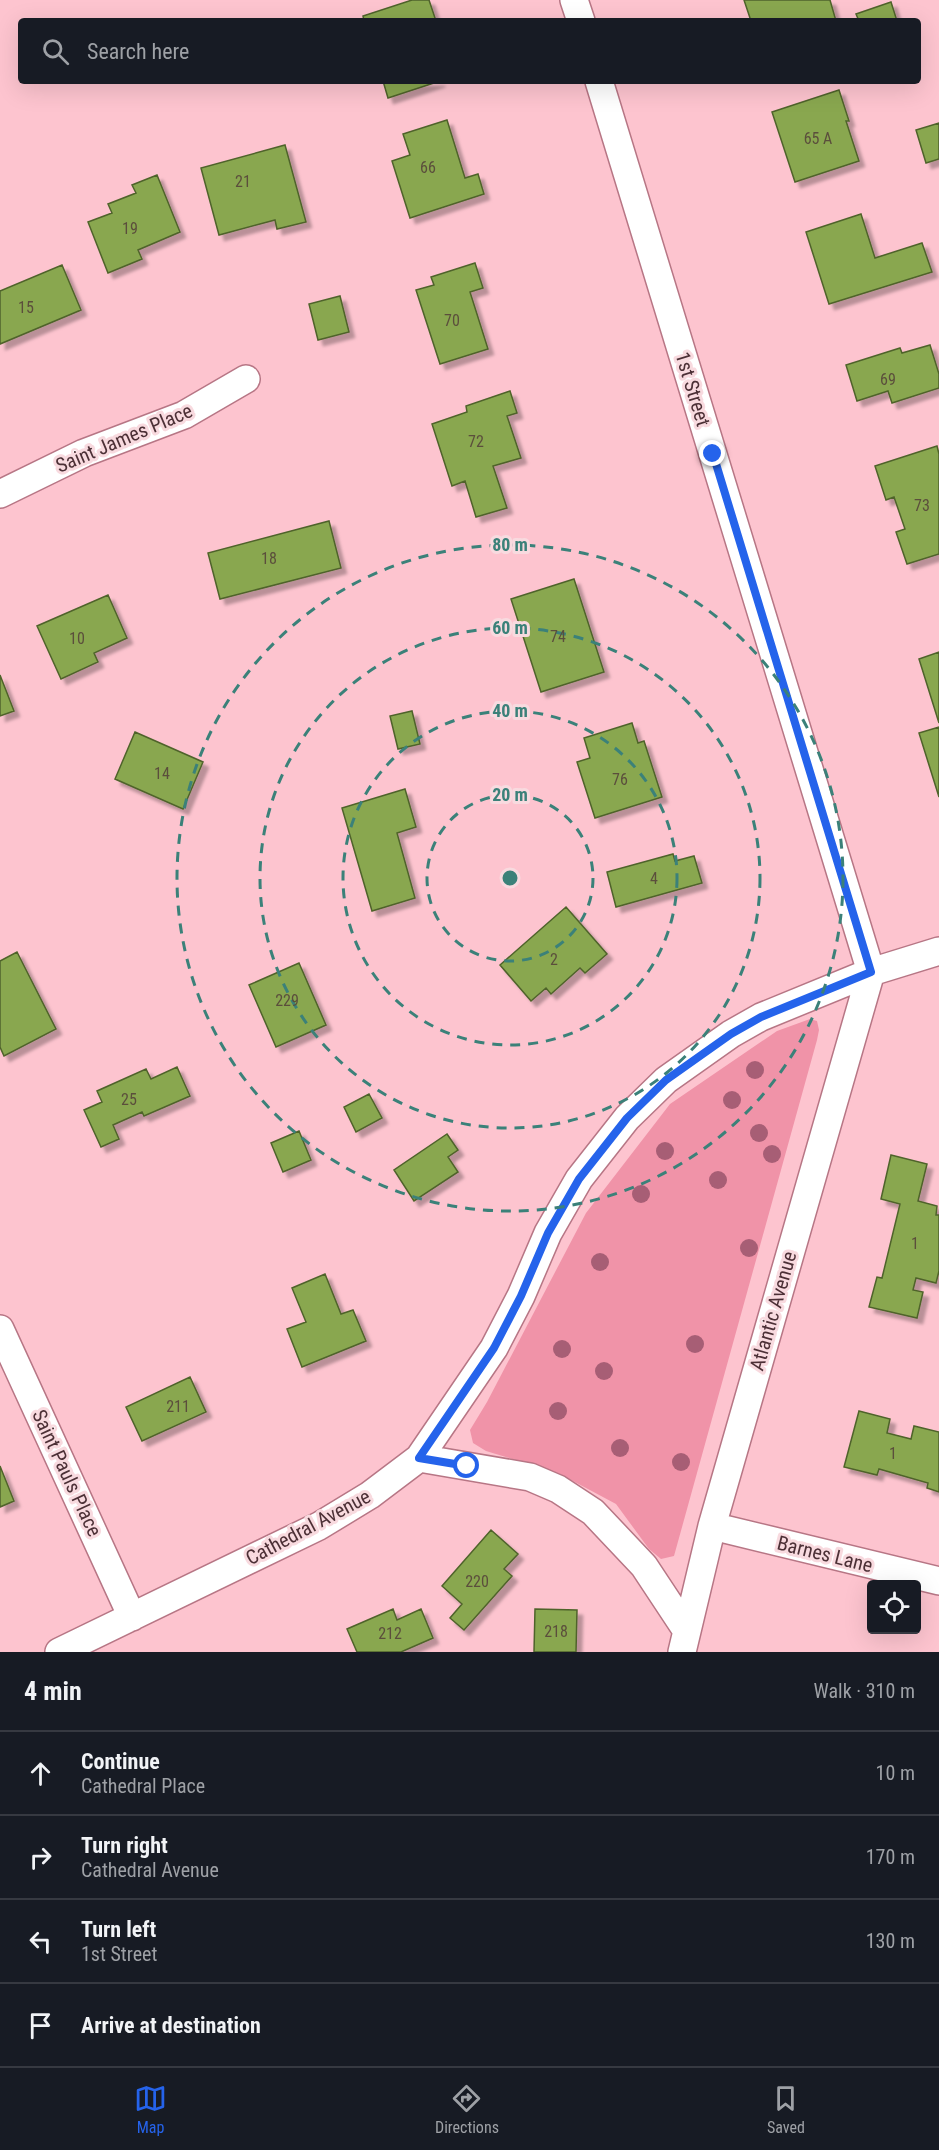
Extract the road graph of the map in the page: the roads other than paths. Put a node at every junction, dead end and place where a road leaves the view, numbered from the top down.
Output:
1 (574, 0) edge
2 (580, 18) edge
3 (600, 84) edge
4 (246, 379) dead end
5 (0, 494) edge
6 (939, 951) edge
7 (871, 972) junction
8 (0, 1329) edge
9 (419, 1458) junction
10 (712, 1526) junction
11 (939, 1581) edge
12 (132, 1617) junction
13 (684, 1642) edge
14 (59, 1652) edge

1 - 2 street
3 - 7 street, 1st Street
4 - 5 street, Saint James Place
6 - 7 street, Cathedral Avenue
7 - 9 street, Cathedral Avenue
7 - 10 street, Atlantic Avenue
8 - 12 street, Saint Pauls Place
9 - 12 street, Cathedral Avenue
9 - 13 street
10 - 11 street, Barnes Lane
10 - 13 street, Atlantic Avenue
12 - 14 street, Cathedral Avenue

